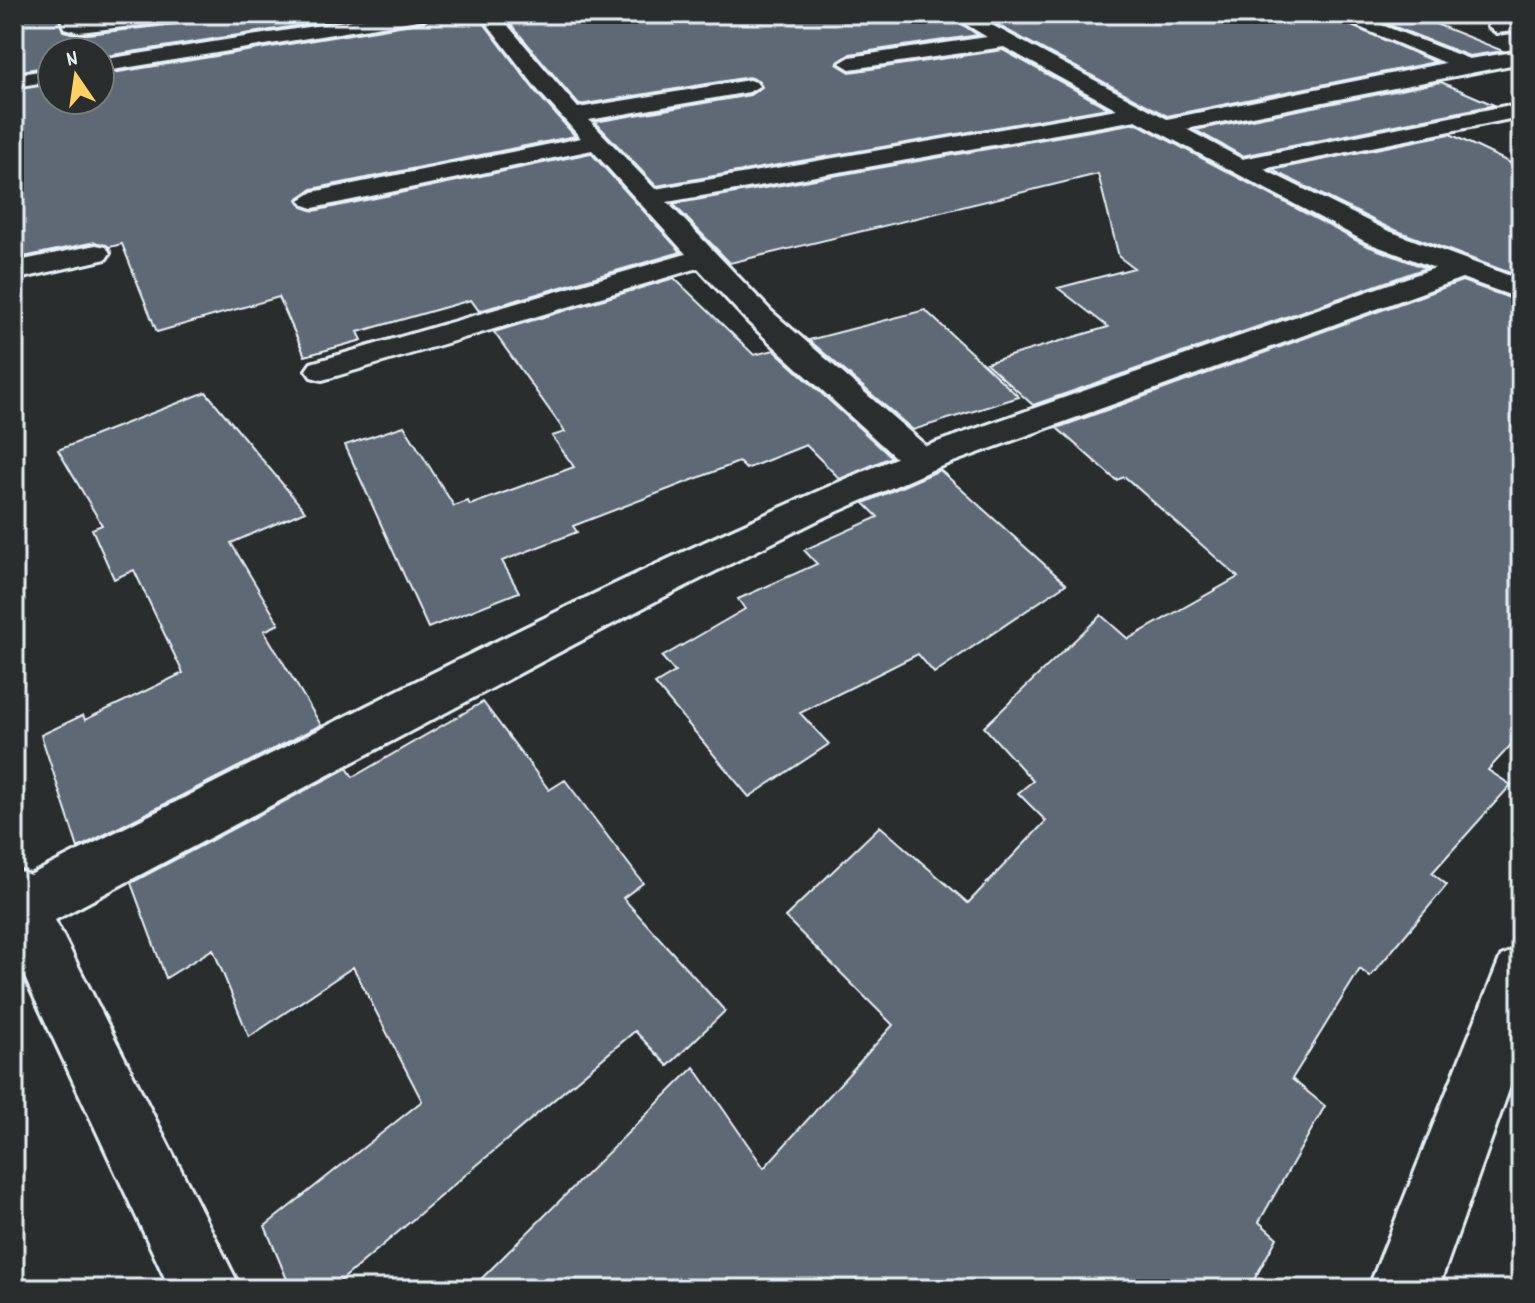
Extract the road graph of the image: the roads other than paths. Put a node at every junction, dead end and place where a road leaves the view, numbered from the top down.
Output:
1 (69, 14) edge
2 (194, 14) edge
3 (424, 14) edge
4 (489, 14) edge
5 (958, 14) edge
6 (1337, 14) edge
7 (1521, 24) edge
8 (1497, 27) dead end
9 (1009, 40) junction
10 (1521, 57) edge
11 (116, 63) edge
12 (850, 63) dead end
13 (1462, 66) junction
14 (36, 78) edge
15 (14, 81) edge
16 (1496, 81) dead end
17 (749, 86) dead end
18 (1142, 112) junction
19 (1505, 113) dead end
20 (572, 116) junction
21 (1166, 126) junction
22 (597, 142) junction
23 (1239, 167) junction
24 (649, 198) junction
25 (313, 200) dead end
26 (96, 253) dead end
27 (704, 257) junction
28 (1459, 269) junction
29 (14, 271) edge
30 (1521, 290) edge
31 (322, 370) dead end
32 (921, 461) junction
33 (17, 902) edge
34 (1521, 976) edge
35 (206, 1289) edge
36 (1403, 1289) edge

1 - 2 street
3 - 11 street
4 - 20 street
5 - 9 street
6 - 13 street
7 - 8 street
9 - 12 street
9 - 18 street
10 - 13 street
13 - 16 street
13 - 21 street
14 - 15 street
17 - 20 street
18 - 21 street
18 - 24 street
19 - 23 street
20 - 22 street
21 - 23 street
22 - 24 street
22 - 25 street
23 - 28 street
24 - 27 street
26 - 29 street
27 - 31 street
27 - 32 street
28 - 30 street
28 - 32 street
32 - 33 street
33 - 35 street
34 - 36 street

